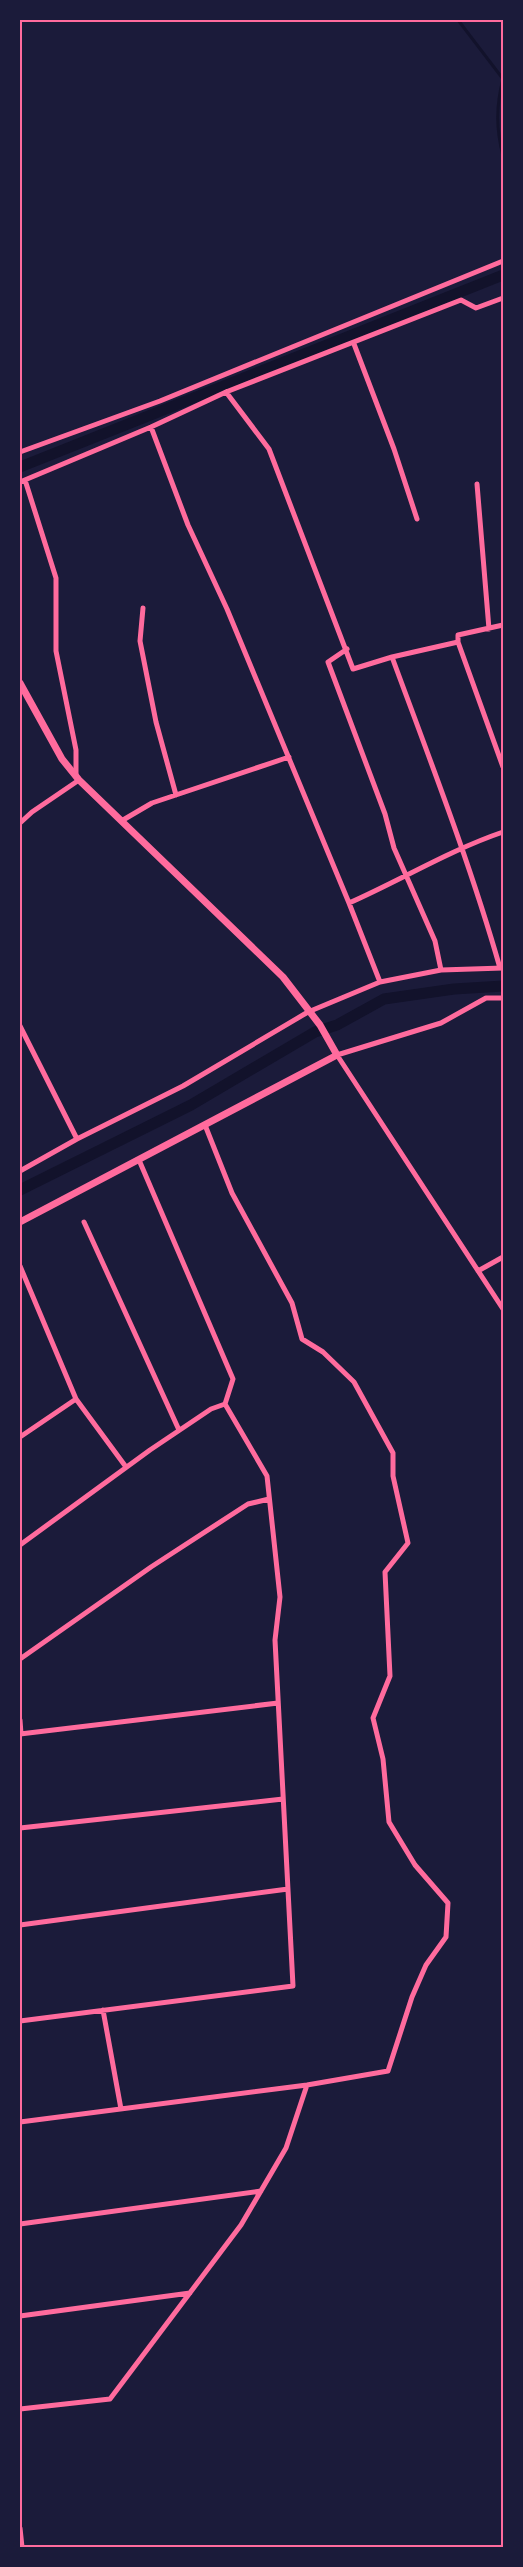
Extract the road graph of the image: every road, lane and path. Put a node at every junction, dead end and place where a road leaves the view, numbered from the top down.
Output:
1 (503, 261) edge
2 (503, 298) edge
3 (354, 344) junction
4 (226, 392) junction
5 (151, 427) junction
6 (20, 452) edge
7 (23, 481) edge
8 (478, 484) dead end
9 (417, 519) dead end
10 (144, 608) dead end
11 (503, 625) edge
12 (489, 629) junction
13 (458, 642) junction
14 (347, 650) junction
15 (392, 657) junction
16 (20, 683) edge
17 (288, 757) junction
18 (503, 767) edge
19 (77, 778) junction
20 (176, 795) junction
21 (123, 820) junction
22 (20, 823) edge
23 (503, 832) edge
24 (461, 849) junction
25 (407, 877) junction
26 (349, 903) junction
27 (502, 968) edge
28 (442, 970) junction
29 (380, 982) junction
30 (503, 998) edge
31 (308, 1012) junction
32 (20, 1026) edge
33 (337, 1055) junction
34 (205, 1125) junction
35 (76, 1139) junction
36 (139, 1160) junction
37 (20, 1170) edge
38 (20, 1222) edge
39 (84, 1222) dead end
40 (503, 1257) edge
41 (20, 1266) edge
42 (478, 1271) junction
43 (503, 1309) edge
44 (76, 1399) junction
45 (224, 1404) junction
46 (179, 1430) junction
47 (20, 1437) edge
48 (126, 1467) junction
49 (269, 1499) junction
50 (20, 1545) edge
51 (20, 1659) edge
52 (278, 1703) junction
53 (20, 1720) edge
54 (21, 1734) edge
55 (283, 1799) junction
56 (20, 1828) edge
57 (288, 1890) junction
58 (20, 1925) edge
59 (103, 2010) junction
60 (20, 2021) edge
61 (307, 2085) junction
62 (121, 2109) junction
63 (20, 2122) edge
64 (261, 2191) junction
65 (20, 2224) edge
66 (190, 2293) junction
67 (20, 2316) edge
68 (20, 2409) edge
69 (20, 2528) edge
70 (22, 2547) edge

1 - 6 street
2 - 3 street
3 - 4 street
3 - 9 street
4 - 5 street
4 - 14 street
5 - 7 street
5 - 17 street
7 - 19 street
8 - 12 street
10 - 20 street
11 - 12 street
12 - 13 street
13 - 15 street
13 - 18 street
14 - 15 street
14 - 25 street
15 - 24 street
16 - 19 street
17 - 20 street
17 - 26 street
19 - 21 street
19 - 22 street
20 - 21 street
21 - 31 street
23 - 24 street
24 - 25 street
24 - 27 street
25 - 26 street
25 - 28 street
26 - 29 street
27 - 28 street
28 - 29 street
29 - 31 street
30 - 33 street
31 - 33 street
31 - 35 street
32 - 35 street
33 - 34 street
33 - 42 street
34 - 36 street
34 - 61 street
35 - 37 street
36 - 38 street
36 - 45 street
39 - 46 street
40 - 42 street
41 - 44 street
42 - 43 street
44 - 47 street
44 - 48 street
45 - 46 street
45 - 49 street
46 - 48 street
48 - 50 street
49 - 51 street
49 - 52 street
52 - 54 street
52 - 55 street
53 - 54 street
55 - 56 street
55 - 57 street
57 - 58 street
57 - 59 street
59 - 60 street
59 - 62 street
61 - 62 street
61 - 64 street
62 - 63 street
64 - 65 street
64 - 66 street
66 - 67 street
66 - 68 street
69 - 70 street

